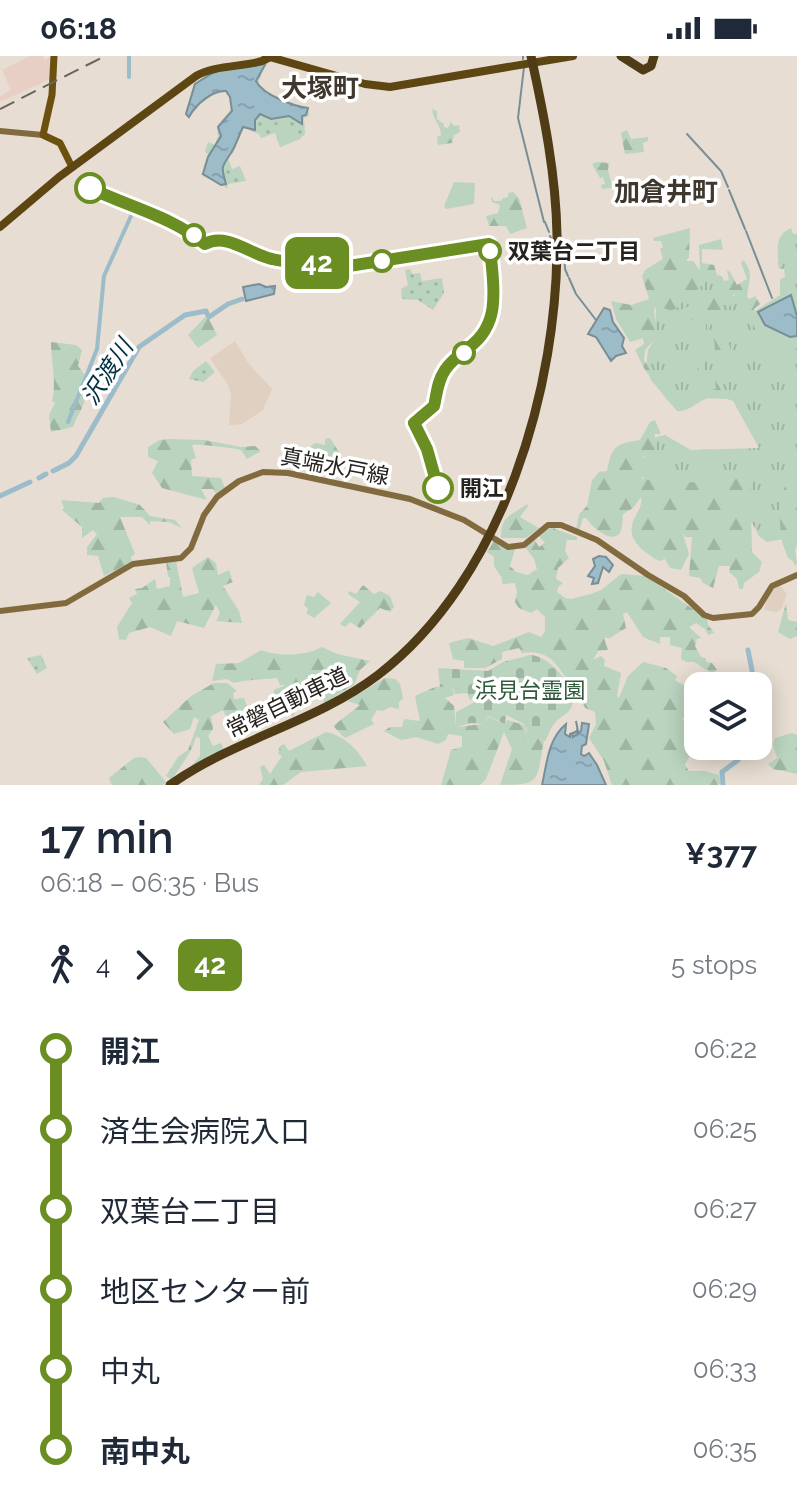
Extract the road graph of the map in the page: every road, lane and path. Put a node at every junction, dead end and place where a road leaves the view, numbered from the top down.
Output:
1 (54, 56) edge
2 (556, 56) edge
3 (573, 56) edge
4 (621, 56) edge
5 (636, 56) edge
6 (653, 56) edge
7 (271, 59) edge
8 (533, 59) edge
9 (348, 78) junction
10 (0, 131) edge
11 (43, 135) junction
12 (72, 167) junction
13 (0, 227) edge
14 (558, 232) junction
15 (797, 575) edge
16 (0, 611) edge
17 (435, 623) junction
18 (417, 640) junction
19 (414, 651) dead end
20 (391, 660) dead end
21 (386, 676) dead end
22 (359, 688) junction
23 (322, 709) junction
24 (194, 770) junction
25 (172, 785) edge

1 - 11 main road
2 - 9 highway
3 - 9 highway
4 - 6 highway
5 - 6 highway
7 - 9 highway
7 - 12 highway
8 - 14 highway, 常磐自動車道
10 - 11 main road
11 - 12 main road
12 - 13 highway
14 - 17 highway, 常磐自動車道
14 - 18 highway, 常磐自動車道
15 - 16 main road, 真端水戸線
17 - 19 highway
17 - 22 highway, 常磐自動車道
18 - 20 highway
18 - 23 highway, 常磐自動車道
21 - 22 highway
22 - 23 highway
22 - 24 highway, 常磐自動車道
23 - 24 highway, 常磐自動車道
24 - 25 highway, 常磐自動車道

